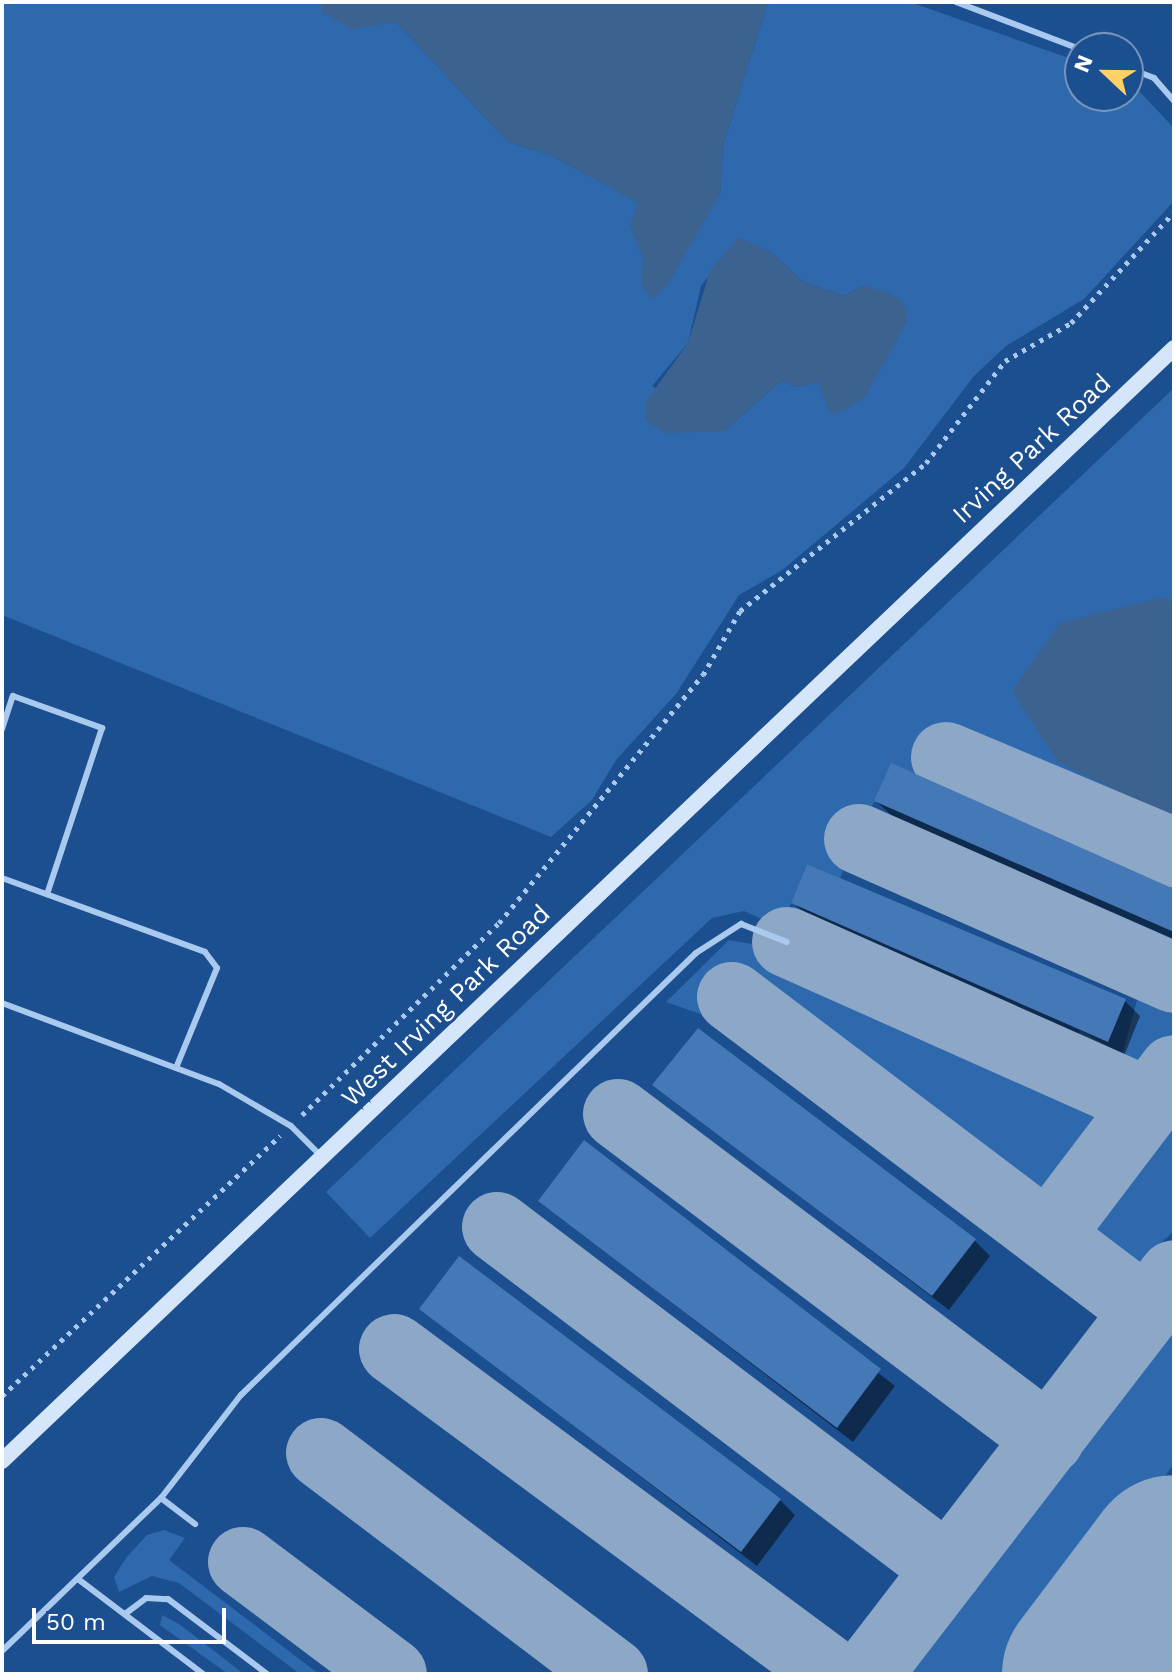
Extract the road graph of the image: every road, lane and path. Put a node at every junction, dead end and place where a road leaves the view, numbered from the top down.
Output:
1 (956, 2) edge
2 (1064, 43) edge
3 (1144, 74) edge
4 (1173, 98) edge
5 (1174, 212) edge
6 (1174, 348) edge
7 (923, 586) joint
8 (2, 692) edge
9 (13, 696) junction
10 (2, 729) edge
11 (2, 878) edge
12 (47, 894) junction
13 (787, 942) dead end
14 (2, 1003) edge
15 (176, 1068) junction
16 (291, 1126) junction
17 (322, 1157) junction
18 (2, 1396) edge
19 (2, 1461) edge
20 (161, 1498) junction
21 (195, 1524) dead end
22 (78, 1579) junction
23 (125, 1614) junction
24 (2, 1651) edge
25 (203, 1674) edge
26 (267, 1674) edge

1 - 2 lane
3 - 4 lane
5 - 16 path
6 - 7 main road, Irving Park Road
7 - 17 main road, West Irving Park Road
8 - 9 lane
9 - 10 lane
9 - 12 lane
11 - 12 lane
12 - 15 lane
13 - 20 lane
14 - 15 lane
15 - 16 lane
16 - 17 lane
16 - 18 path
17 - 19 main road, West Irving Park Road
20 - 21 lane
20 - 22 lane
22 - 23 lane
22 - 24 lane
23 - 25 lane
23 - 26 lane

